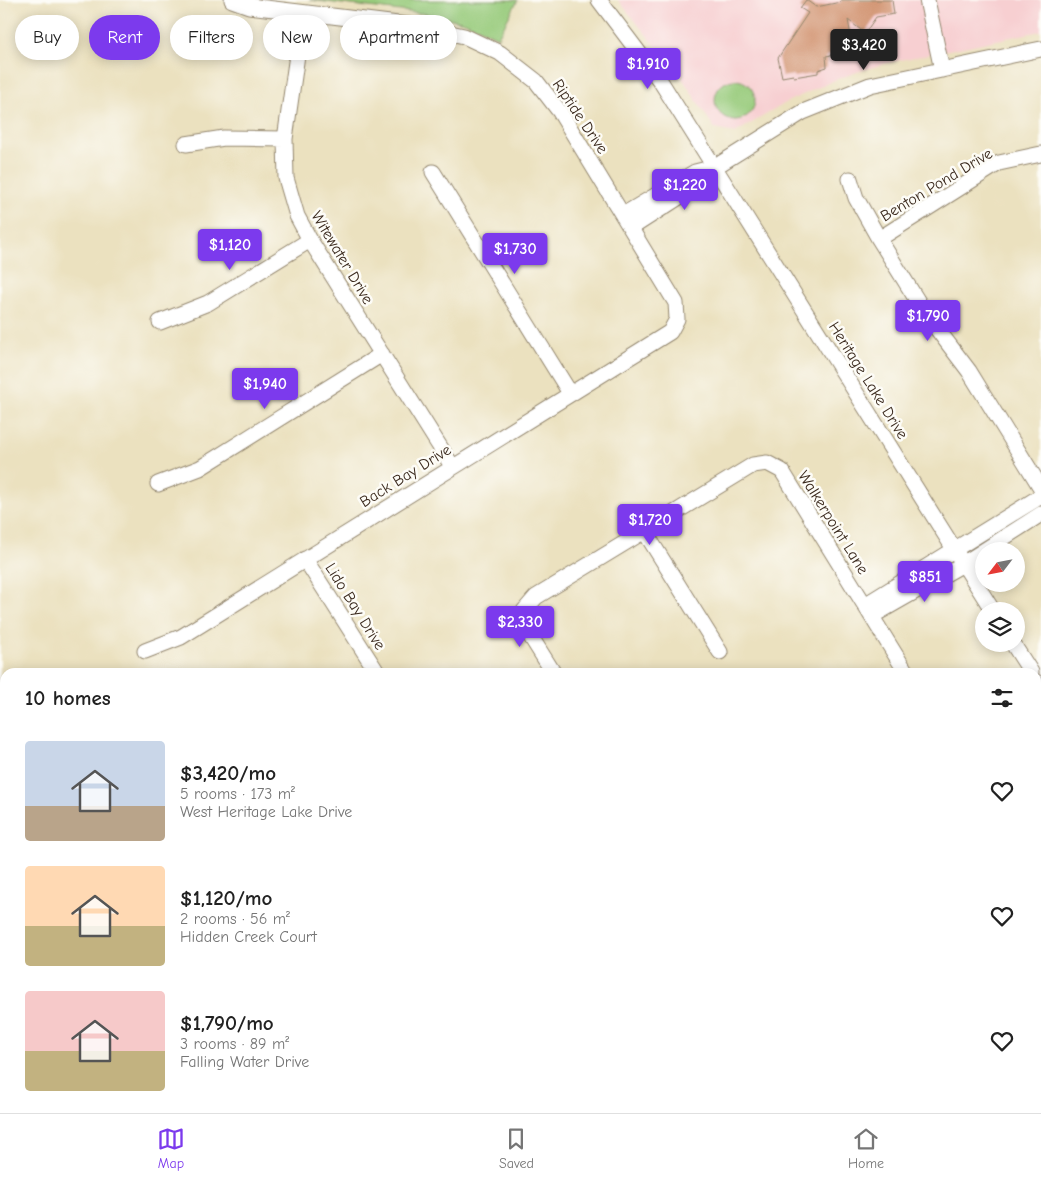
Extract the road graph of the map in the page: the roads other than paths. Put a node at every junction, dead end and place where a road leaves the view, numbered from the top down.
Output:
1 (232, 0) edge
2 (599, 0) edge
3 (927, 0) edge
4 (303, 12) junction
5 (1041, 49) edge
6 (942, 70) junction
7 (285, 138) junction
8 (186, 144) dead end
9 (1041, 154) edge
10 (715, 167) junction
11 (433, 172) dead end
12 (850, 179) dead end
13 (627, 222) junction
14 (879, 239) junction
15 (310, 240) junction
16 (677, 320) joint
17 (160, 322) dead end
18 (382, 354) junction
19 (570, 393) junction
20 (452, 466) junction
21 (158, 484) dead end
22 (1041, 488) edge
23 (1041, 496) edge
24 (1041, 514) edge
25 (645, 532) junction
26 (955, 550) junction
27 (305, 559) junction
28 (963, 564) junction
29 (987, 602) edge
30 (868, 610) junction
31 (145, 651) dead end
32 (720, 652) dead end
33 (1018, 652) edge
34 (374, 668) edge
35 (551, 668) edge
36 (904, 668) edge
37 (1028, 668) edge

1 - 4 street, Riptide Drive
2 - 10 street, Heritage Lake Drive
3 - 6 street
4 - 7 street, Witewater Drive
4 - 13 street, Riptide Drive
5 - 6 street
6 - 10 street
7 - 8 street
7 - 15 street, Witewater Drive
9 - 14 street, Benton Pond Drive
10 - 13 street
10 - 26 street, Heritage Lake Drive
11 - 19 street
12 - 14 street
13 - 16 street, Riptide Drive
14 - 22 street
15 - 17 street
15 - 18 street, Witewater Drive
16 - 19 street, Back Bay Drive
18 - 20 street, Witewater Drive
18 - 21 street
19 - 20 street, Back Bay Drive
20 - 27 street, Back Bay Drive
23 - 26 street
24 - 28 street
25 - 30 street, Walkerpoint Lane
25 - 32 street
25 - 35 street
26 - 28 street, Heritage Lake Drive
26 - 30 street
27 - 31 street, Back Bay Drive
27 - 34 street, Lido Bay Drive
28 - 29 street, Heritage Lake Drive
28 - 30 street
30 - 36 street, Walkerpoint Lane
33 - 37 street

